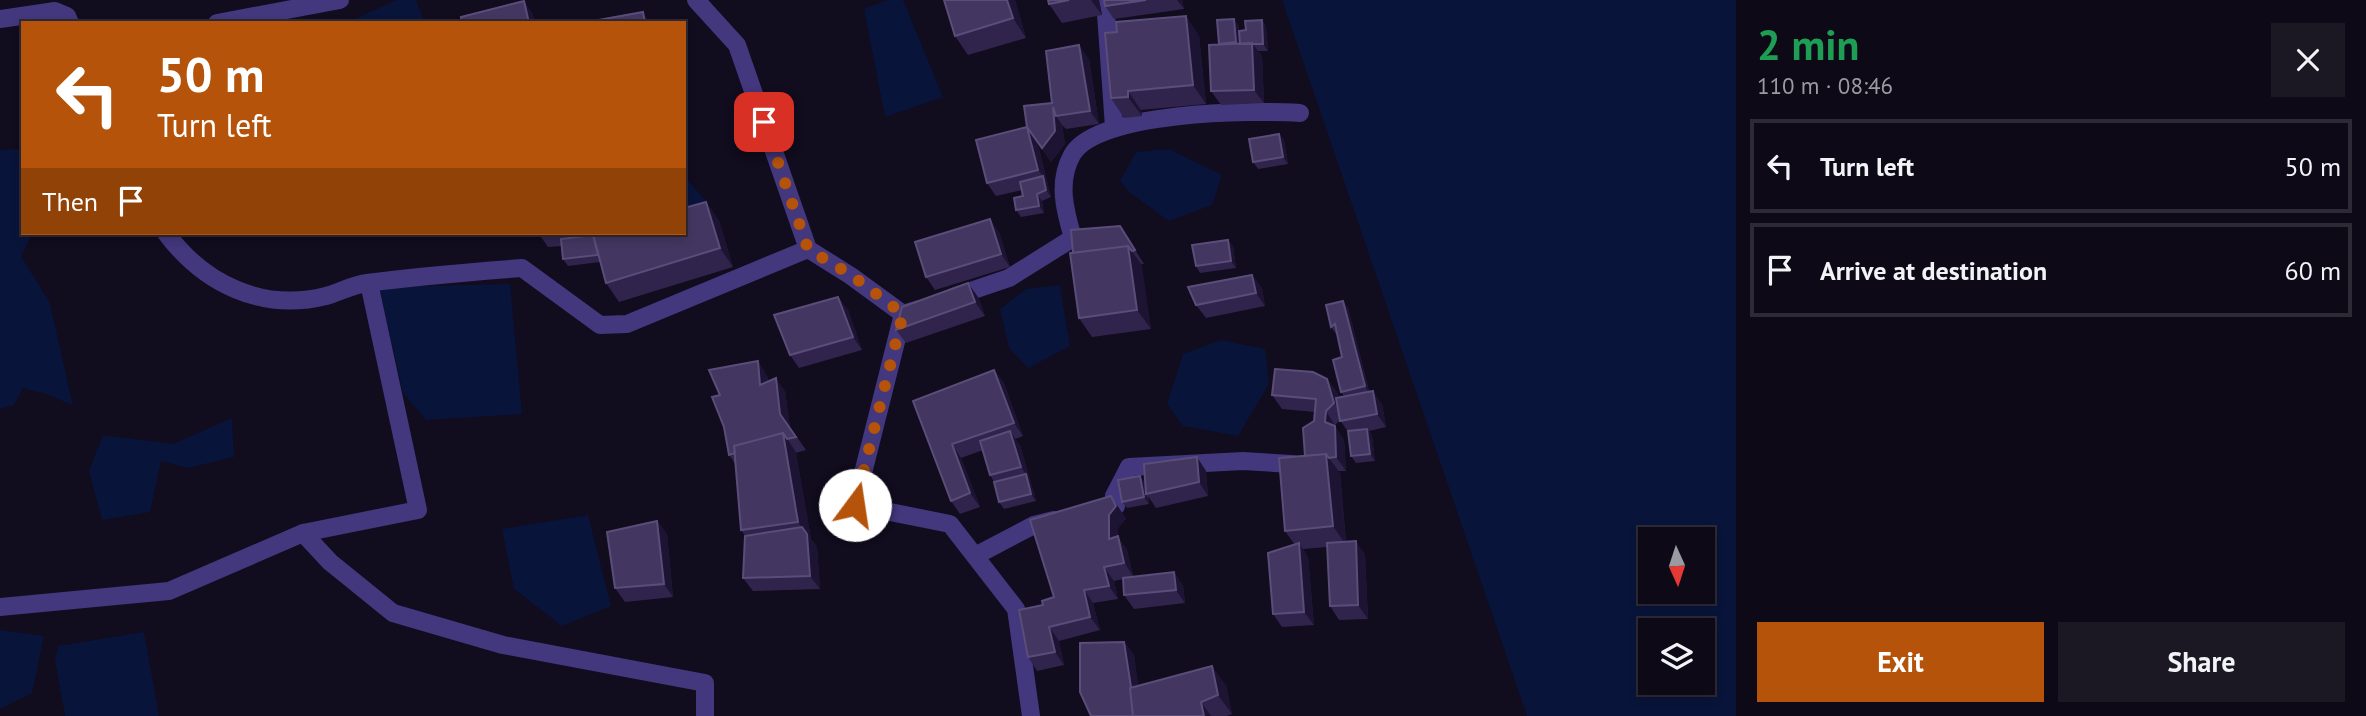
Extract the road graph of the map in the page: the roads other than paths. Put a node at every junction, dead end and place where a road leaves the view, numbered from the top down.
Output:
1 (340, 0) edge
2 (696, 0) edge
3 (1105, 0) edge
4 (0, 19) edge
5 (69, 21) edge
6 (228, 21) edge
7 (1300, 113) dead end
8 (1114, 127) junction
9 (168, 235) edge
10 (808, 249) junction
11 (369, 283) junction
12 (903, 314) junction
13 (1292, 464) edge
14 (303, 533) junction
15 (975, 556) junction
16 (0, 607) edge
17 (705, 716) edge
18 (1031, 716) edge

1 - 6 street
2 - 10 street
3 - 8 street
4 - 5 street
7 - 8 street
8 - 12 street
9 - 11 street
10 - 11 street
10 - 12 street
11 - 14 street
12 - 15 street
13 - 15 street
14 - 16 street
14 - 17 street
15 - 18 street

